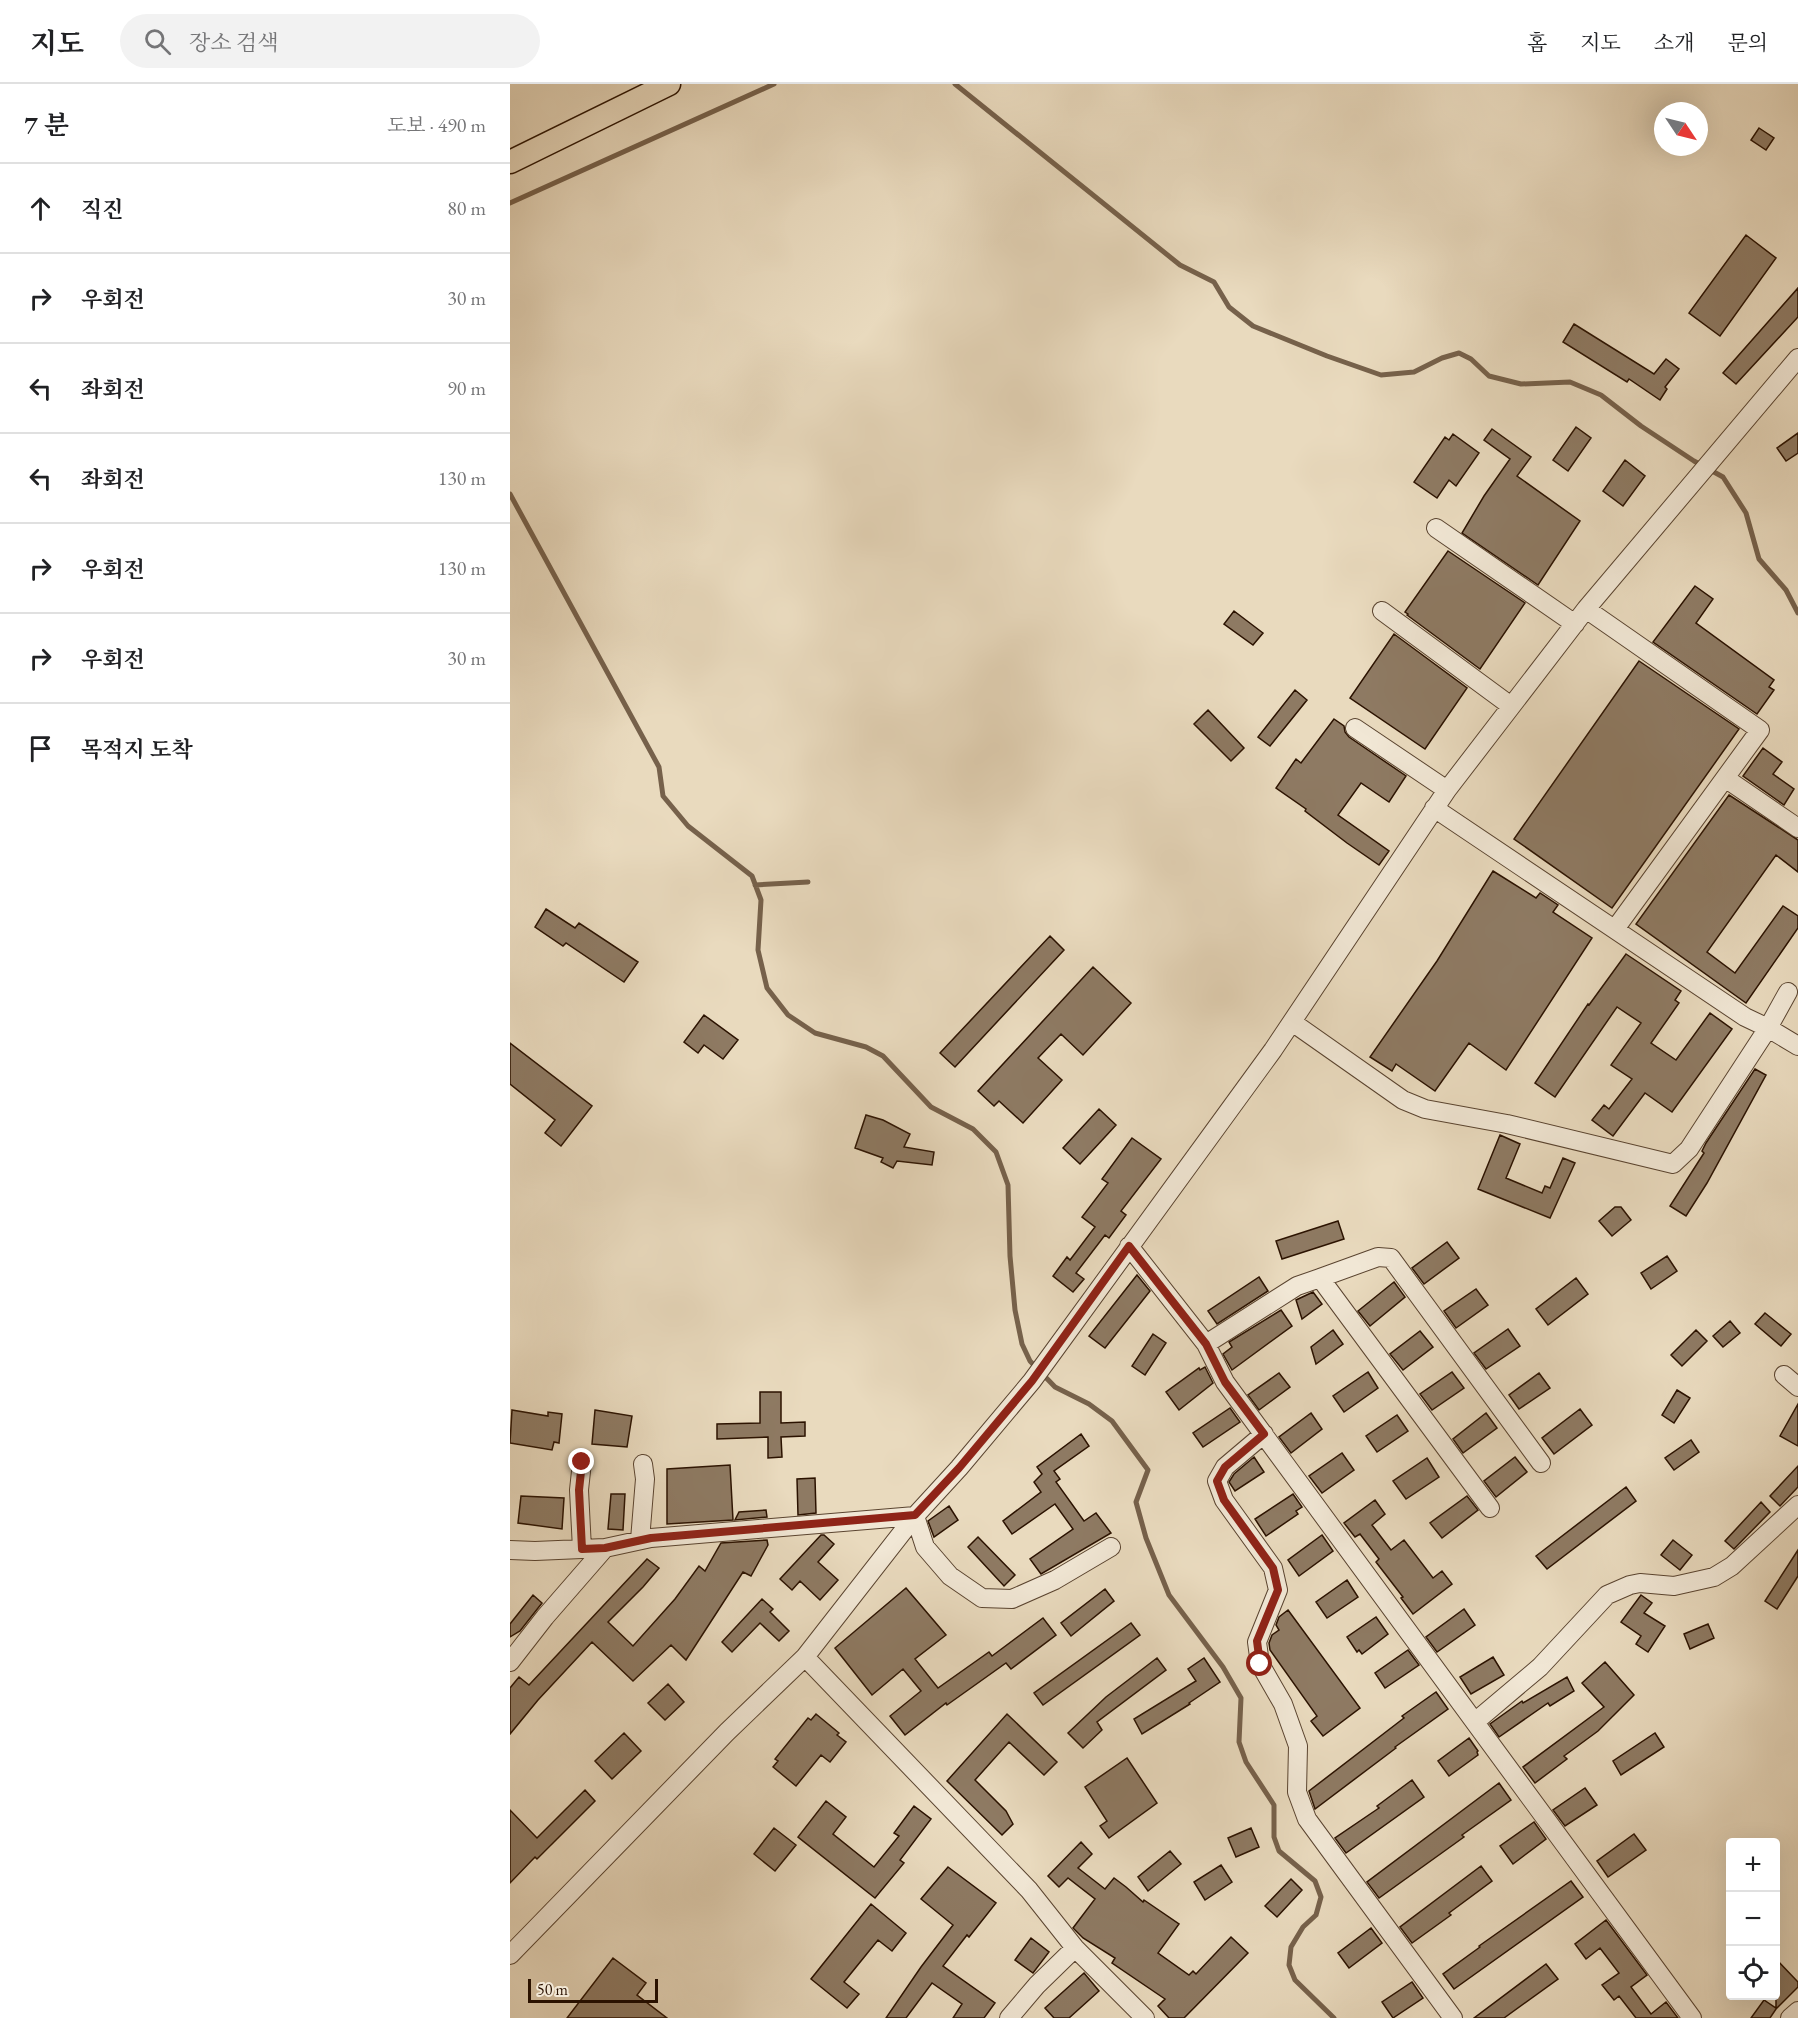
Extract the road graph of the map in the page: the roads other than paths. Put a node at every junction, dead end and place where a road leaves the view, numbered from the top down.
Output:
1 (669, 84) edge
2 (510, 162) edge
3 (1798, 358) edge
4 (1436, 528) dead end
5 (1586, 609) junction
6 (1382, 611) dead end
7 (1575, 624) junction
8 (1511, 706) junction
9 (1355, 728) dead end
10 (1725, 778) junction
11 (1447, 790) junction
12 (1434, 808) junction
13 (1798, 828) edge
14 (1615, 929) junction
15 (1788, 992) dead end
16 (1288, 1027) junction
17 (1768, 1028) junction
18 (1798, 1046) edge
19 (1129, 1246) junction
20 (1320, 1278) junction
21 (1206, 1344) junction
22 (1264, 1434) junction
23 (582, 1462) dead end
24 (1541, 1463) dead end
25 (643, 1464) dead end
26 (1490, 1508) dead end
27 (1796, 1509) edge
28 (915, 1515) junction
29 (640, 1540) junction
30 (1111, 1547) dead end
31 (605, 1548) junction
32 (582, 1549) junction
33 (510, 1550) edge
34 (805, 1657) junction
35 (510, 1662) edge
36 (1476, 1721) junction
37 (1075, 1948) junction
38 (510, 1955) edge
39 (1798, 2011) edge
40 (1009, 2018) edge
41 (1145, 2018) edge
42 (1454, 2018) edge
43 (1692, 2018) edge
44 (1790, 2018) edge

1 - 2 main road
3 - 5 street
4 - 7 street
5 - 7 street
5 - 10 street
6 - 8 street
7 - 8 street
8 - 11 street
9 - 11 street
10 - 13 street
10 - 14 street
11 - 12 street
12 - 14 street
12 - 16 street
14 - 17 street
15 - 17 street
16 - 17 street
16 - 19 street
17 - 18 street
19 - 21 street
19 - 28 street
20 - 21 street
20 - 24 street
20 - 26 street
21 - 22 street
22 - 36 street
22 - 42 street
23 - 32 street
25 - 29 street
27 - 36 street
28 - 29 street
28 - 30 street
28 - 34 street
29 - 31 street
31 - 32 street
31 - 35 street
32 - 33 street
34 - 37 street
34 - 38 street
36 - 43 street
37 - 40 street
37 - 41 street
39 - 44 street

